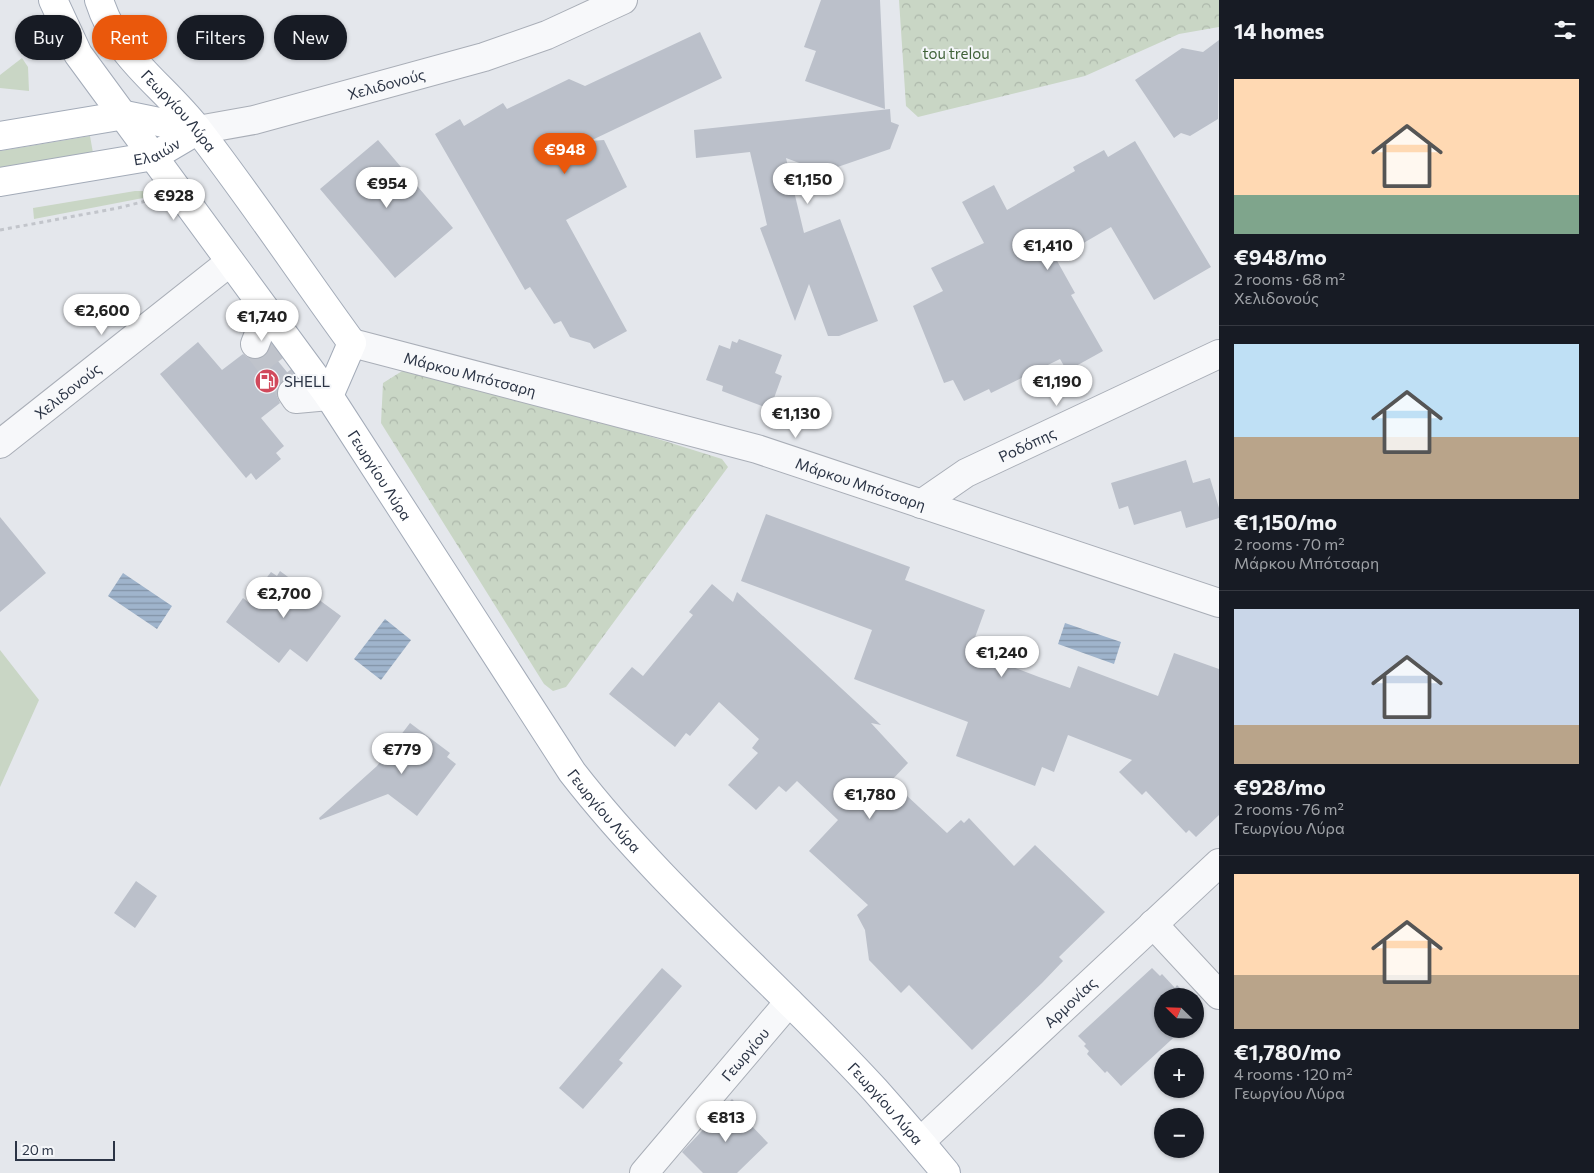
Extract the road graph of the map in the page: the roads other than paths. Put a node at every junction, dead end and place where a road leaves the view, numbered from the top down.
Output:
1 (53, 0) edge
2 (99, 0) edge
3 (624, 0) edge
4 (125, 115) junction
5 (198, 130) junction
6 (0, 136) edge
7 (154, 156) junction
8 (0, 182) edge
9 (230, 262) junction
10 (267, 313) junction
11 (352, 343) junction
12 (254, 344) dead end
13 (1219, 354) edge
14 (292, 393) tunnel mouth
15 (330, 396) junction
16 (0, 444) edge
17 (921, 504) junction
18 (1219, 603) edge
19 (1219, 863) edge
20 (1153, 924) junction
21 (1219, 995) edge
22 (789, 1002) junction
23 (920, 1142) junction
24 (644, 1173) edge
25 (946, 1173) edge

1 - 4 main road, Γεωργίου Λύρα
2 - 5 main road, Γεωργίου Λύρα
3 - 5 street, Χελιδονούς
4 - 5 main road, Ελαιών
4 - 6 main road, Ελαιών
4 - 7 main road, Γεωργίου Λύρα
5 - 7 main road, Ελαιών
5 - 11 main road, Γεωργίου Λύρα
7 - 8 main road, Ελαιών
7 - 9 main road, Γεωργίου Λύρα
9 - 10 main road, Γεωργίου Λύρα
9 - 16 street, Χελιδονούς
10 - 12 street
10 - 15 main road, Γεωργίου Λύρα
11 - 15 main road
11 - 17 street, Μάρκου Μπότσαρη
13 - 17 street, Ροδόπης
14 - 15 street
15 - 22 main road, Γεωργίου Λύρα
17 - 18 street, Μάρκου Μπότσαρη
19 - 20 street, Αρμονίας
20 - 21 street
20 - 23 street, Αρμονίας
22 - 23 main road, Γεωργίου Λύρα
22 - 24 street, Γεωργίου
23 - 25 main road, Γεωργίου Λύρα

